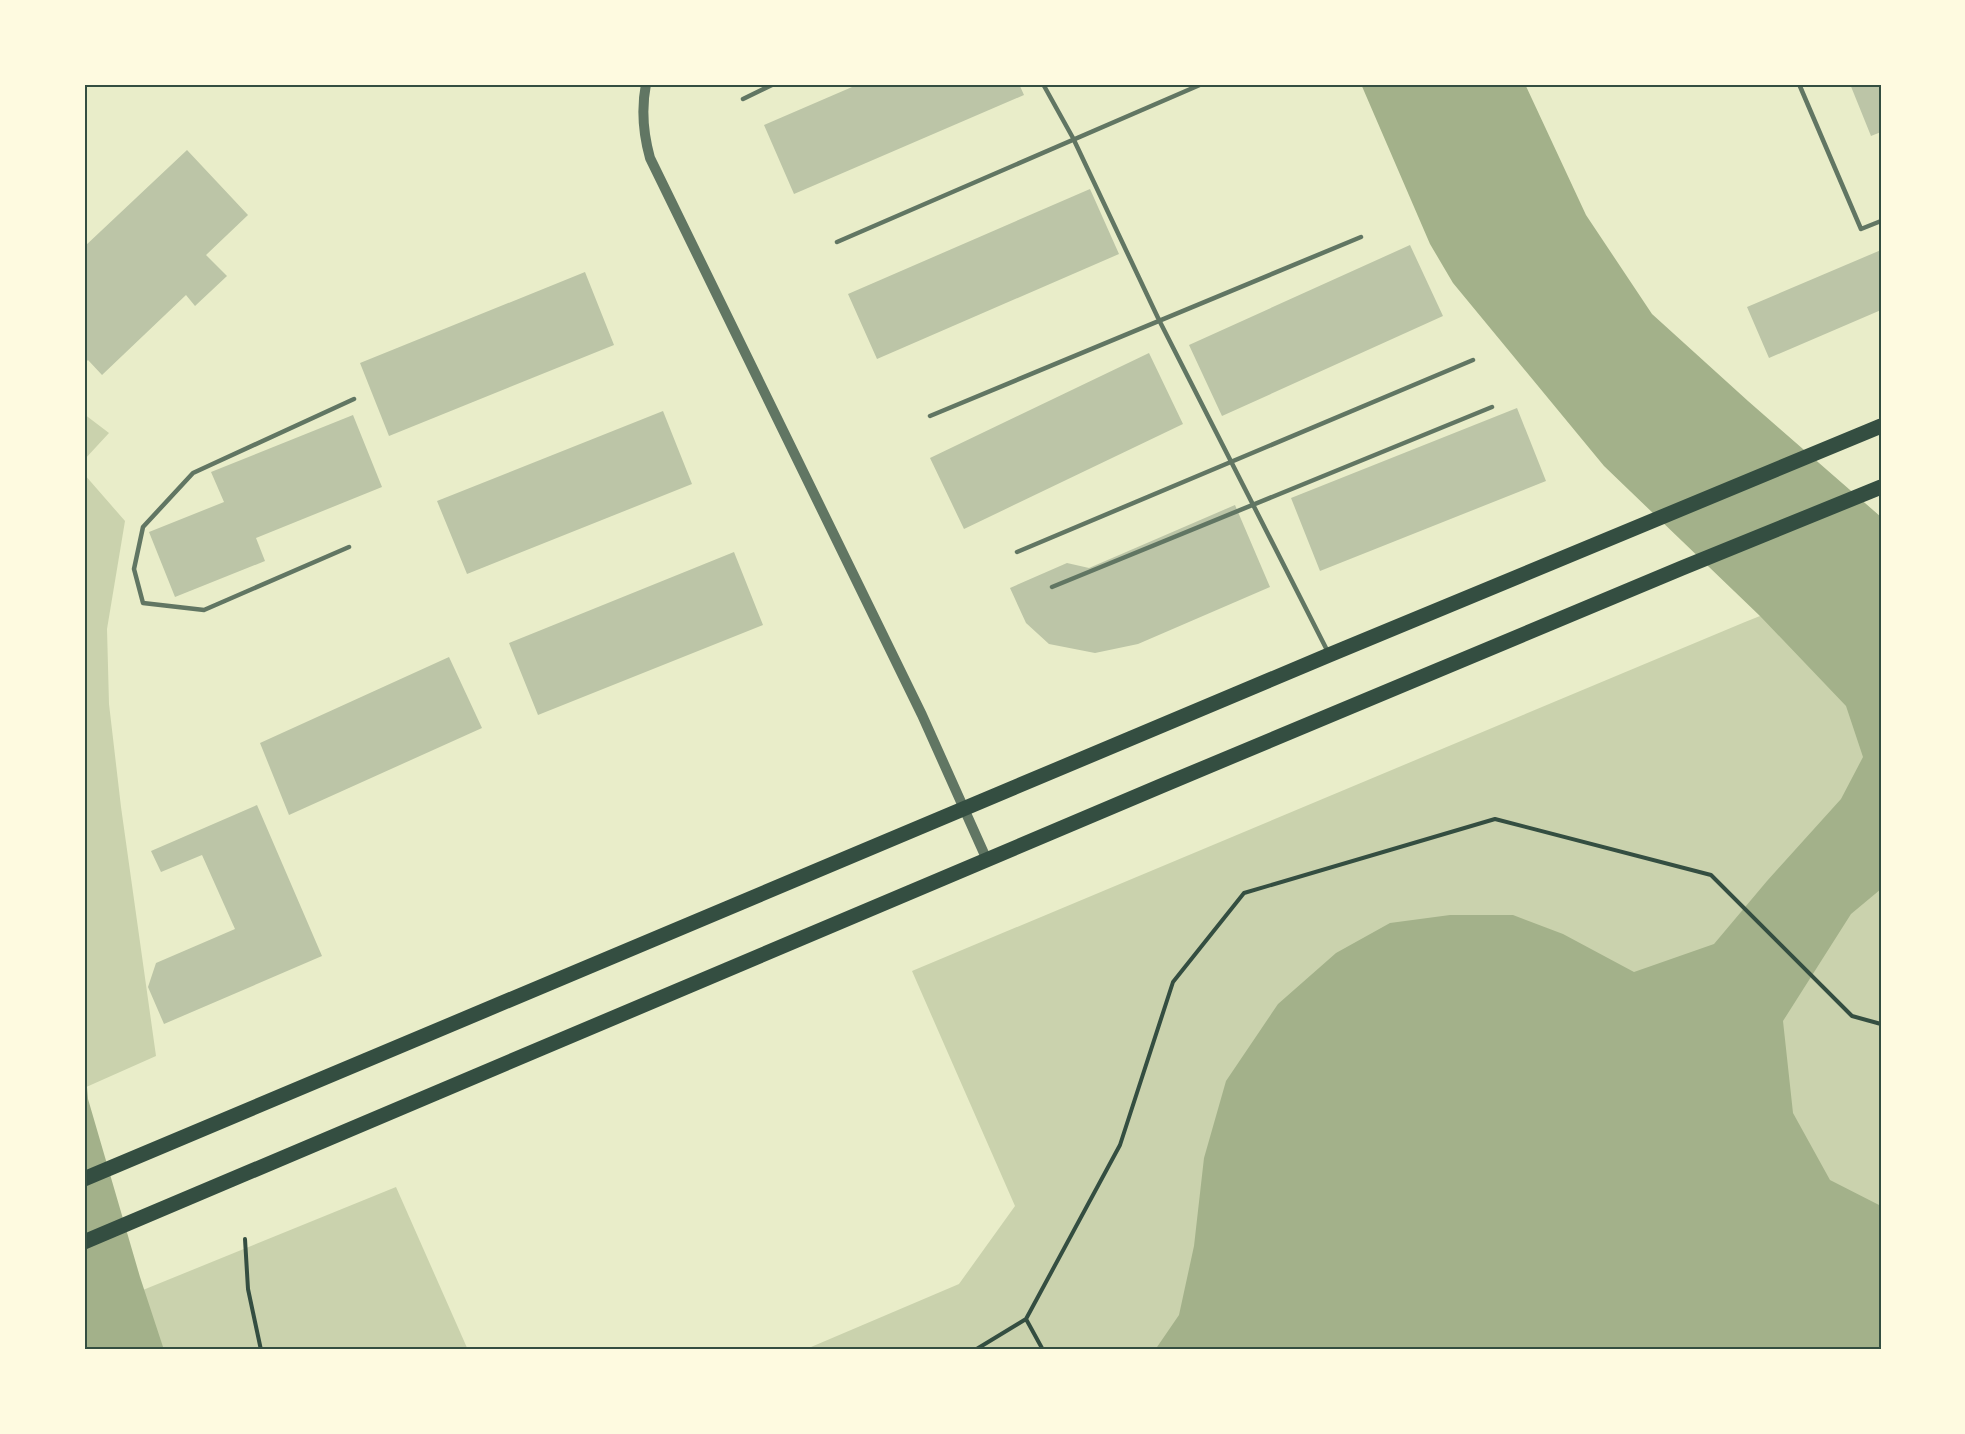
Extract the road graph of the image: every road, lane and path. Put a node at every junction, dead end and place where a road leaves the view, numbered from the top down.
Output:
1 (646, 84) edge
2 (774, 84) edge
3 (1043, 84) edge
4 (1202, 84) edge
5 (1799, 84) edge
6 (743, 99) dead end
7 (1073, 138) junction
8 (1881, 221) edge
9 (1361, 237) dead end
10 (837, 242) dead end
11 (1160, 320) junction
12 (1473, 360) dead end
13 (354, 399) dead end
14 (1492, 407) dead end
15 (930, 416) dead end
16 (1881, 426) edge
17 (1232, 462) junction
18 (1877, 488) edge
19 (1253, 504) junction
20 (349, 547) dead end
21 (1017, 552) dead end
22 (1052, 587) dead end
23 (1329, 655) junction
24 (963, 809) junction
25 (987, 860) junction
26 (1881, 1024) edge
27 (84, 1179) edge
28 (245, 1239) dead end
29 (84, 1242) edge
30 (1026, 1319) junction
31 (261, 1350) edge
32 (975, 1350) edge
33 (1043, 1350) edge

1 - 24 street
2 - 6 lane
3 - 7 lane
4 - 7 lane
5 - 8 lane
7 - 10 lane
7 - 11 lane
9 - 11 lane
11 - 15 lane
11 - 17 lane
12 - 17 lane
13 - 20 lane
14 - 19 lane
16 - 23 main road
17 - 19 lane
17 - 21 lane
18 - 25 main road
19 - 22 lane
19 - 23 lane
23 - 24 main road
24 - 25 street
24 - 27 main road
25 - 29 main road
26 - 30 path
28 - 31 path
30 - 32 path
30 - 33 path

